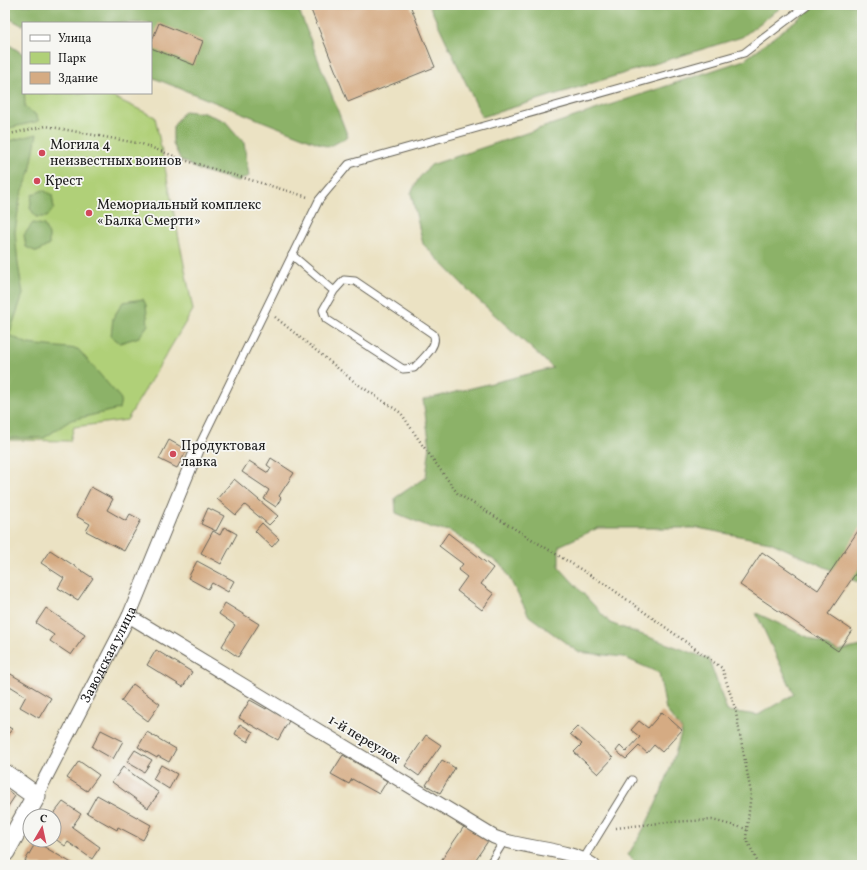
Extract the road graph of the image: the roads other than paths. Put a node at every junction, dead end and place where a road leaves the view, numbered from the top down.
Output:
1 (807, 5) edge
2 (292, 254) junction
3 (334, 291) junction
4 (197, 450) joint
5 (129, 616) junction
6 (5, 774) edge
7 (632, 780) dead end
8 (36, 796) junction
9 (504, 841) junction
10 (5, 852) edge
11 (588, 862) edge
12 (489, 865) edge

1 - 2 lane
2 - 3 lane
2 - 4 lane
3 - 3 lane
4 - 5 street, Заводская улица
5 - 8 street, Заводская улица
5 - 9 street, 1-й переулок
6 - 8 street
7 - 11 lane
8 - 10 street, Заводская улица
9 - 11 street, 1-й переулок
9 - 12 lane

